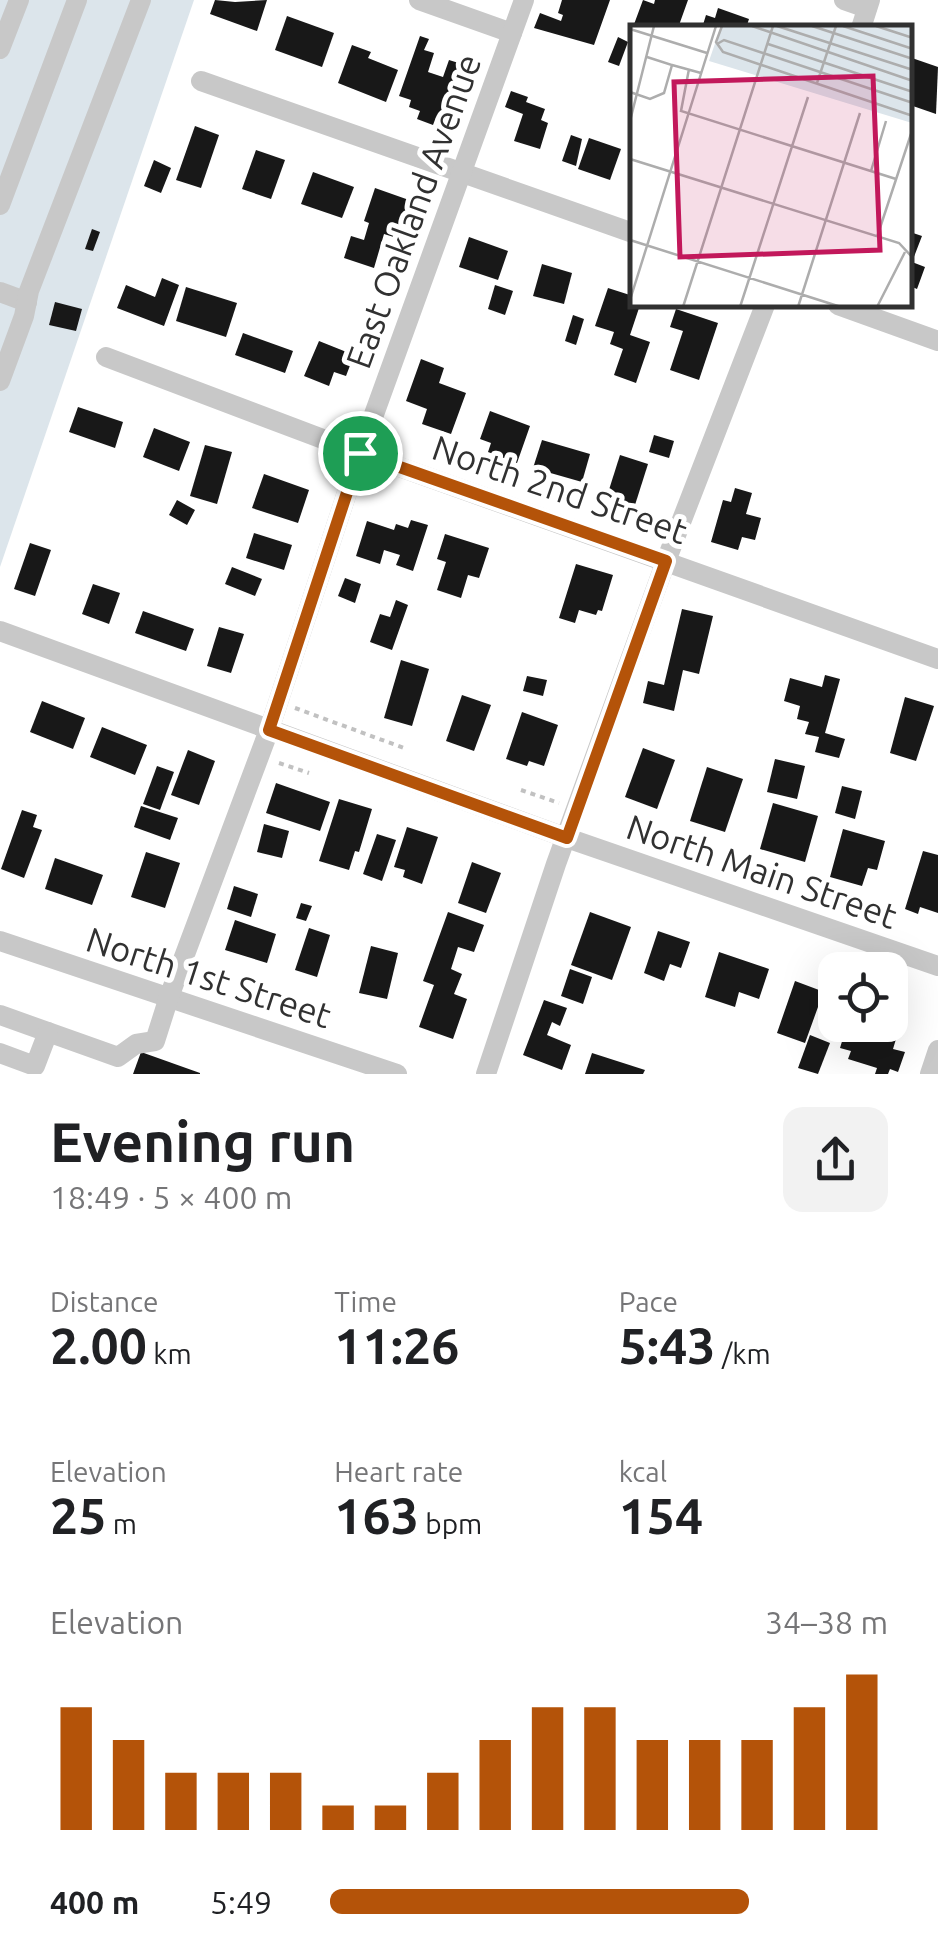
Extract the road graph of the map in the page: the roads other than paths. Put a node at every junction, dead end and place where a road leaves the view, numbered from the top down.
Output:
1 (18, 0) edge
2 (77, 0) edge
3 (141, 0) edge
4 (419, 0) edge
5 (524, 0) edge
6 (844, 0) edge
7 (866, 12) edge
8 (512, 33) junction
9 (0, 50) edge
10 (201, 81) dead end
11 (460, 174) junction
12 (0, 206) edge
13 (630, 233) edge
14 (0, 292) edge
15 (27, 302) junction
16 (764, 308) edge
17 (846, 308) edge
18 (938, 341) edge
19 (106, 356) dead end
20 (0, 380) edge
21 (360, 453) junction
22 (666, 561) junction
23 (0, 632) edge
24 (938, 659) edge
25 (269, 730) junction
26 (567, 838) junction
27 (0, 942) edge
28 (938, 966) edge
29 (169, 997) junction
30 (0, 1016) edge
31 (48, 1032) junction
32 (938, 1050) edge
33 (0, 1053) edge
34 (397, 1074) edge
35 (486, 1074) edge
36 (930, 1074) edge

1 - 9 street
2 - 12 street
3 - 15 street
4 - 8 street
5 - 8 street, East Oakland Avenue
6 - 7 street
8 - 11 street, East Oakland Avenue
10 - 11 street
11 - 13 street
11 - 21 street, East Oakland Avenue
14 - 15 street
15 - 20 street
16 - 22 street
17 - 18 street
19 - 21 street, North 2nd Street
21 - 22 street, North 2nd Street
21 - 25 street, East Oakland Avenue
22 - 24 street, North 2nd Street
22 - 26 street
23 - 25 street, North Main Street
25 - 26 street, North Main Street
25 - 29 street, East Oakland Avenue
26 - 28 street, North Main Street
26 - 35 street
27 - 29 street, North 1st Street
29 - 31 street, East Oakland Avenue
29 - 34 street, North 1st Street
30 - 31 street
31 - 33 street
32 - 36 street

